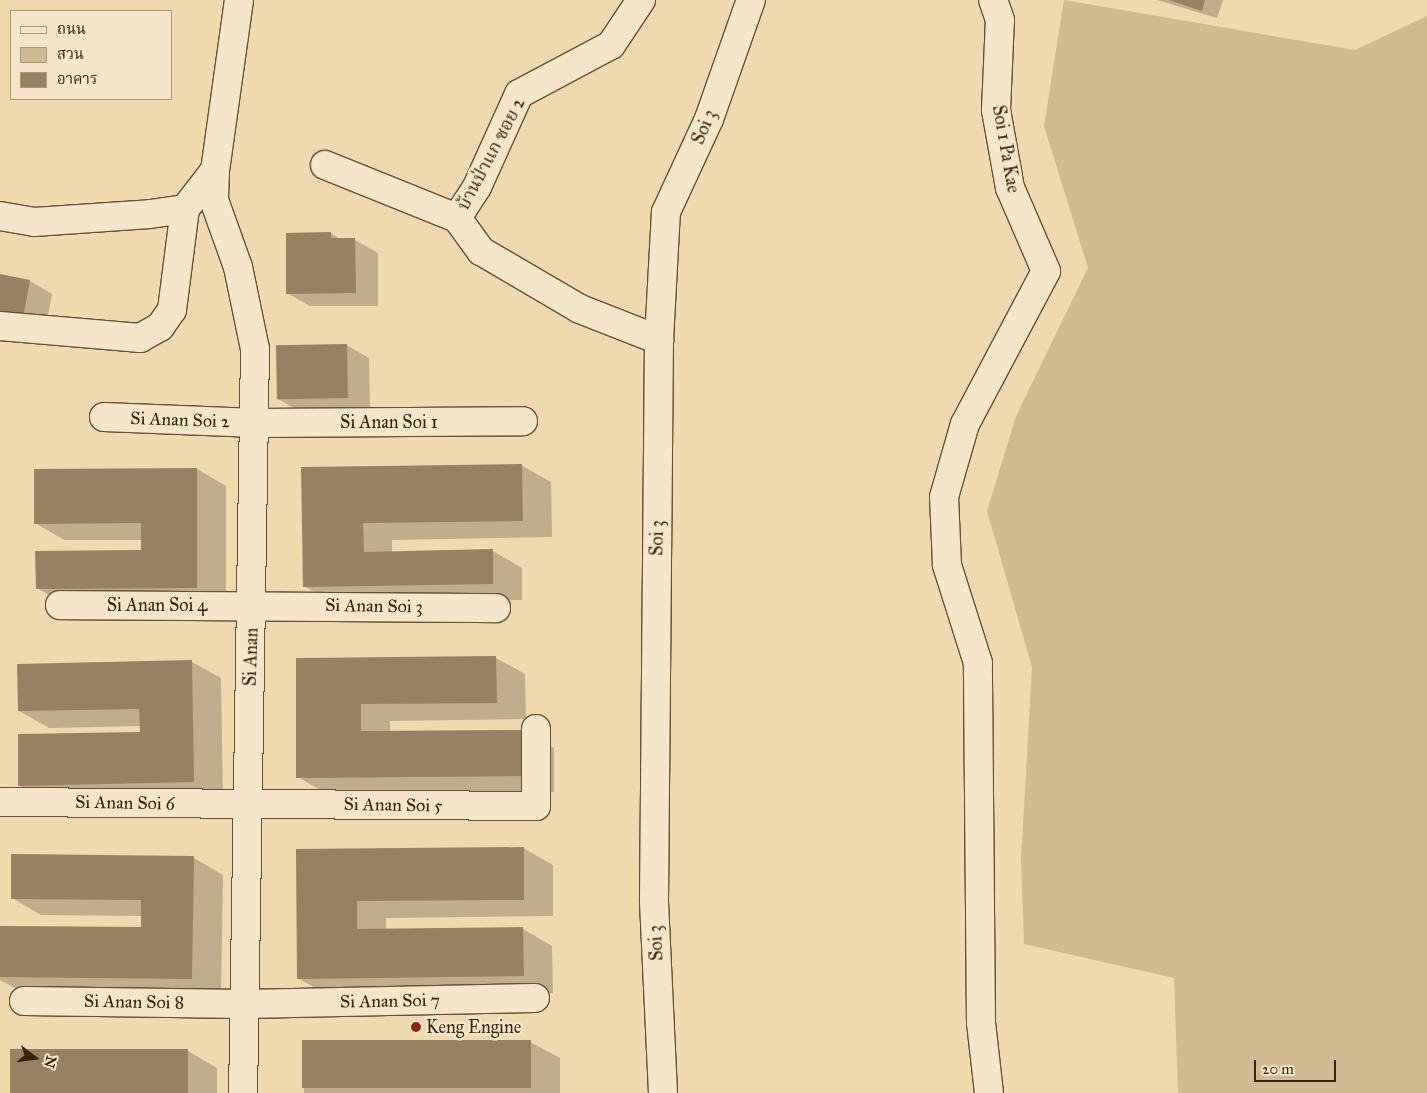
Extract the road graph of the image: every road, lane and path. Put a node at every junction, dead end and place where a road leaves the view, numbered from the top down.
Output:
1 (239, 0) edge
2 (641, 0) edge
3 (751, 0) edge
4 (996, 10) edge
5 (325, 166) dead end
6 (215, 170) junction
7 (185, 209) junction
8 (0, 216) edge
9 (457, 218) junction
10 (0, 326) edge
11 (659, 340) junction
12 (104, 417) dead end
13 (523, 421) dead end
14 (256, 422) junction
15 (60, 605) dead end
16 (253, 605) junction
17 (496, 608) dead end
18 (536, 729) dead end
19 (2, 802) dead end
20 (250, 804) junction
21 (535, 998) dead end
22 (24, 1001) dead end
23 (245, 1004) junction
24 (244, 1093) edge
25 (663, 1093) edge
26 (989, 1093) edge

1 - 6 street, Si Anan
2 - 9 street, บ้านป่าแก ซอย 2
3 - 11 street, Soi 3
4 - 26 street, Soi 1 Pa Kae
5 - 9 street
6 - 7 street
6 - 14 street, Si Anan
7 - 8 street
7 - 10 street
9 - 11 street, บ้านป่าแก ซอย 2
11 - 25 street, Soi 3
12 - 14 street, Si Anan Soi 2
13 - 14 street, Si Anan Soi 1
14 - 16 street, Si Anan
15 - 16 street, Si Anan Soi 4
16 - 17 street, Si Anan Soi 3
16 - 20 street, Si Anan
18 - 20 street, Si Anan Soi 5
19 - 20 street, Si Anan Soi 6
20 - 23 street, Si Anan
21 - 23 street, Si Anan Soi 7
22 - 23 street, Si Anan Soi 8
23 - 24 street, Si Anan

